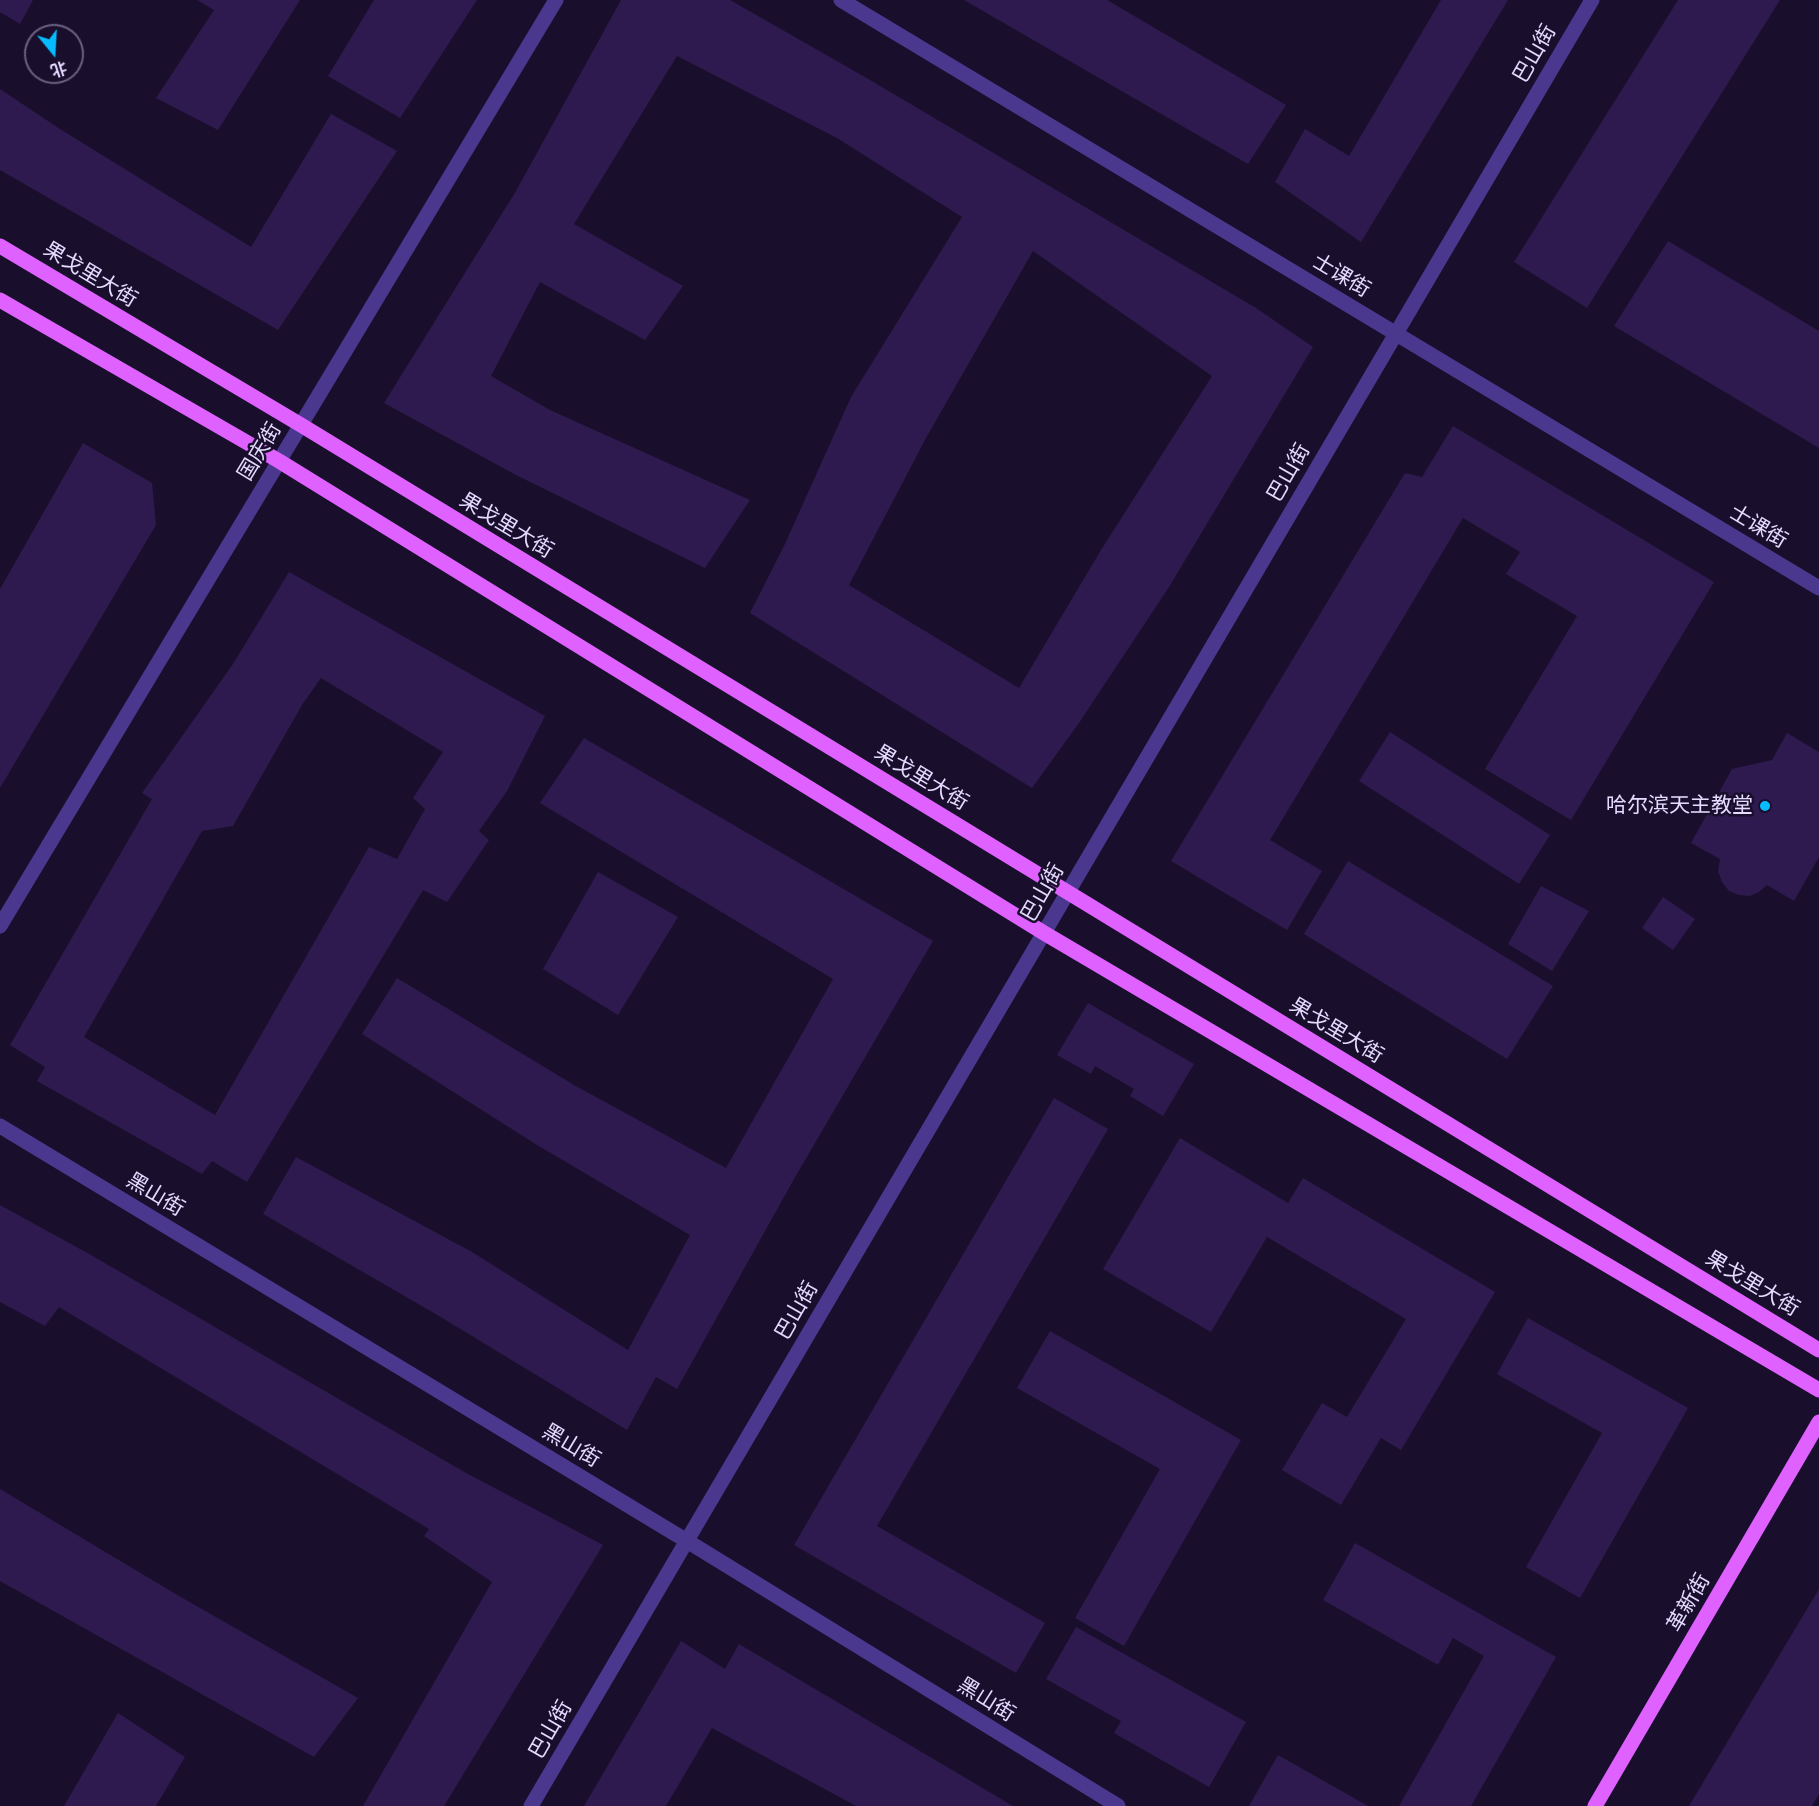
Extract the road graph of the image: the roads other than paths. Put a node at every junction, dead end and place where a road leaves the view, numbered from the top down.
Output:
1 (556, 0) edge
2 (842, 0) edge
3 (1592, 0) edge
4 (0, 246) edge
5 (0, 300) edge
6 (1396, 333) junction
7 (301, 425) junction
8 (279, 461) junction
9 (1819, 588) edge
10 (1067, 892) junction
11 (0, 926) edge
12 (1044, 933) junction
13 (0, 1126) edge
14 (1819, 1350) edge
15 (1819, 1390) edge
16 (1819, 1422) edge
17 (687, 1541) junction
18 (531, 1806) edge
19 (1118, 1806) edge
20 (1595, 1806) edge

1 - 7 street, 国庆街
2 - 6 street, 士课街
3 - 6 street, 巴山街
4 - 7 main road, 果戈里大街
5 - 8 main road
6 - 9 street, 士课街
6 - 10 street, 巴山街
7 - 8 street, 国庆街
7 - 10 main road, 果戈里大街
8 - 11 street, 国庆街
8 - 12 main road
10 - 12 street, 巴山街
10 - 14 main road, 果戈里大街
12 - 15 main road
12 - 17 street, 巴山街
13 - 17 street, 黑山街
16 - 20 main road, 革新街
17 - 18 street, 巴山街
17 - 19 street, 黑山街

